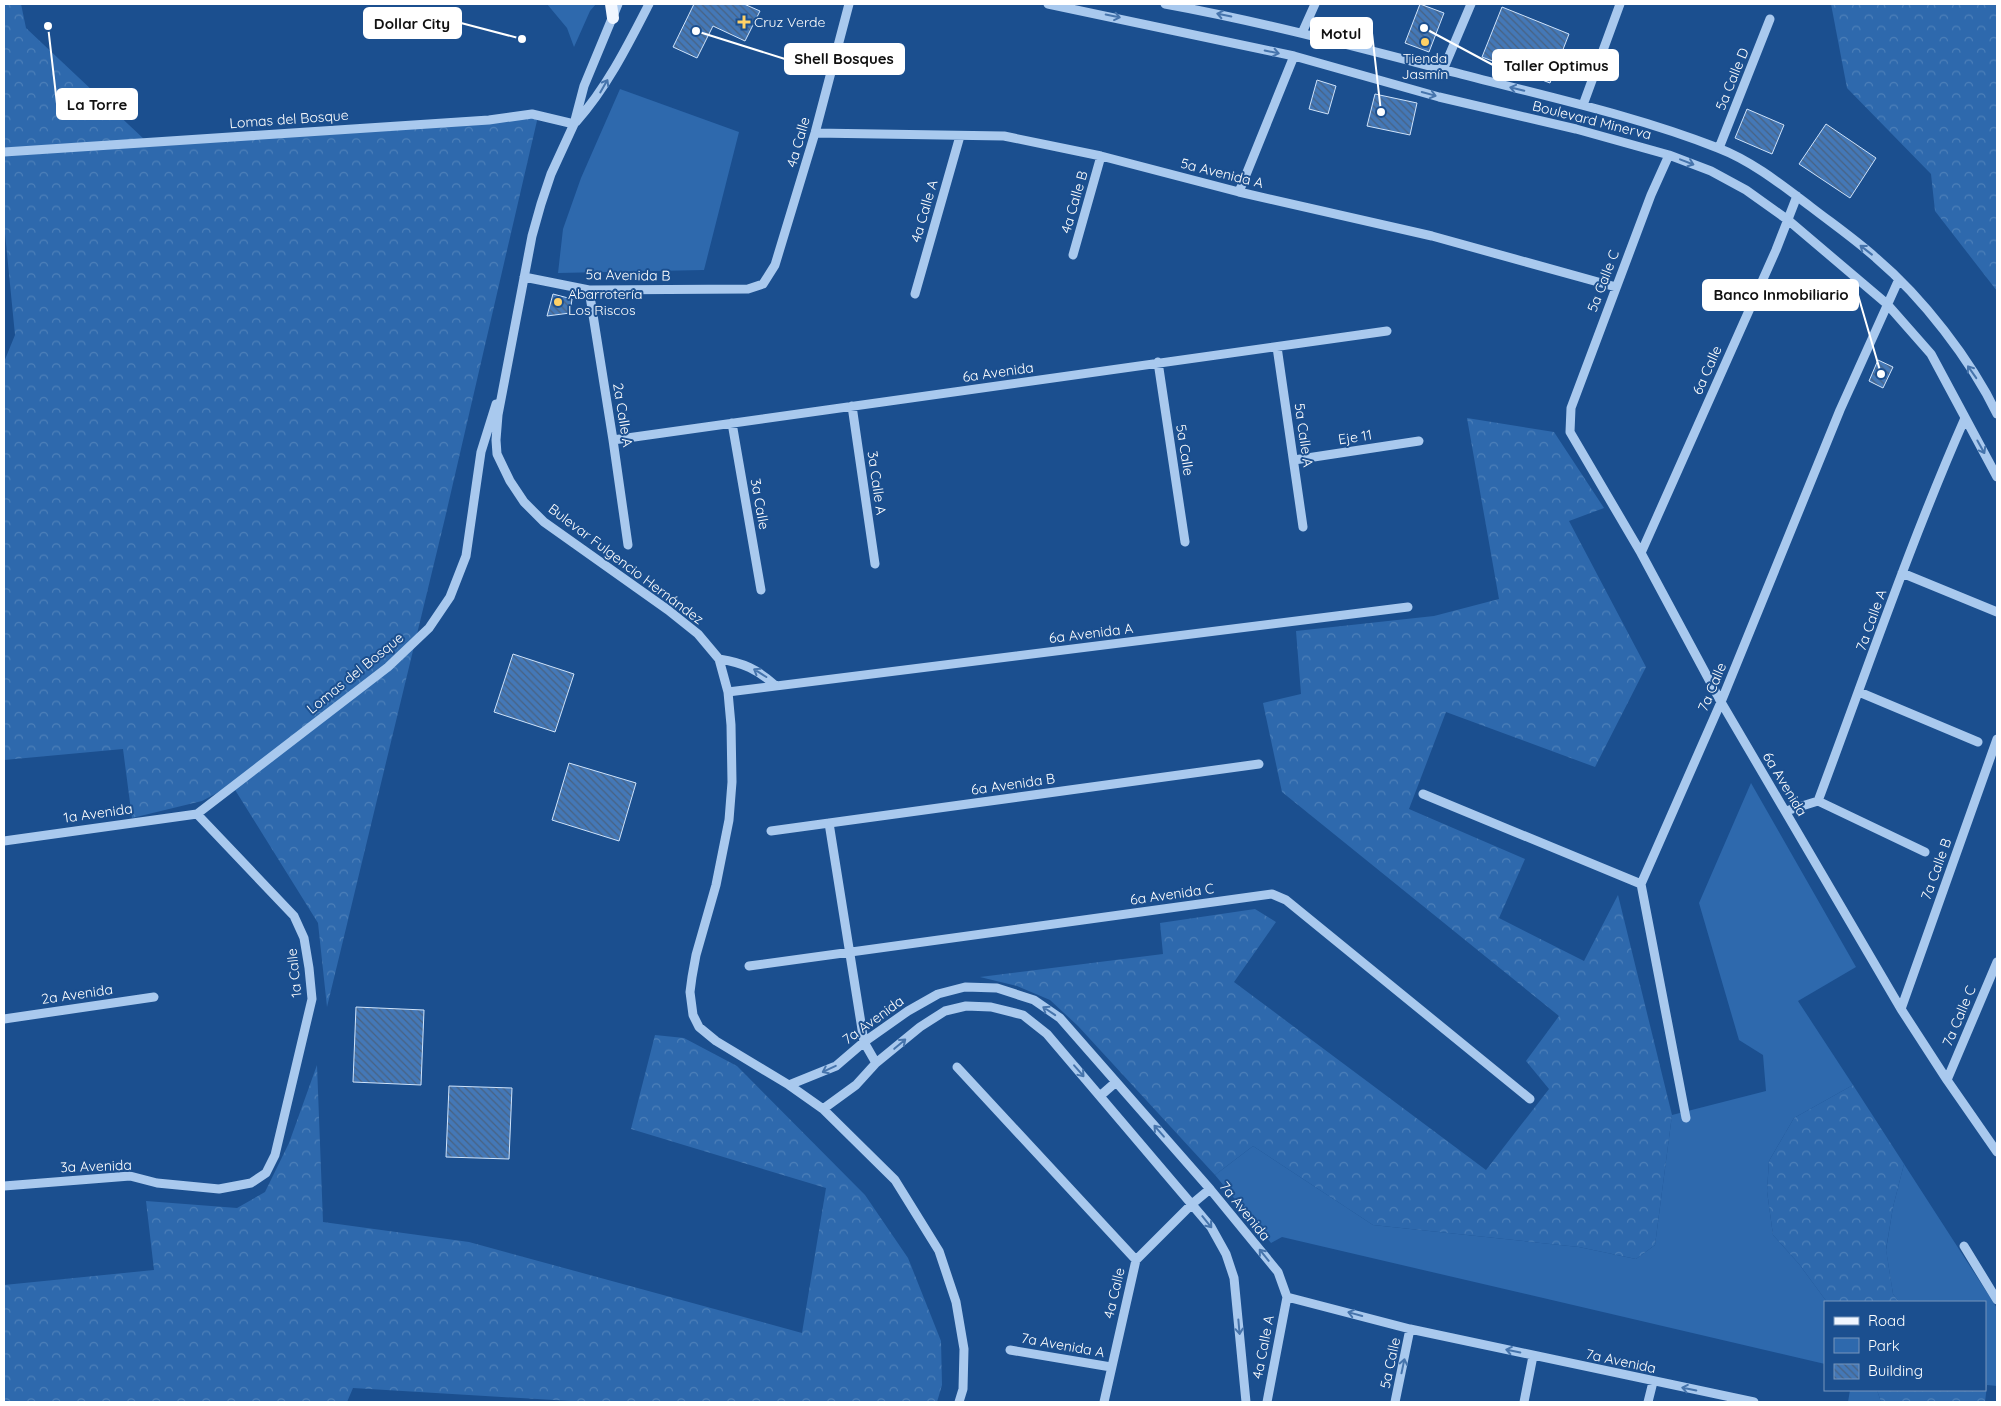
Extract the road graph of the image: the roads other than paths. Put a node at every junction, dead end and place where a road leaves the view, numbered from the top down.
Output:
1 (611, 4) edge
2 (618, 4) edge
3 (649, 4) edge
4 (849, 4) edge
5 (1048, 4) edge
6 (1165, 4) edge
7 (1315, 4) edge
8 (1471, 4) edge
9 (1620, 4) edge
10 (613, 18) junction
11 (1770, 20) dead end
12 (1302, 33) junction
13 (1294, 56) junction
14 (1442, 70) junction
15 (1583, 105) junction
16 (574, 124) junction
17 (815, 134) junction
18 (960, 136) junction
19 (1719, 148) junction
20 (4, 152) edge
21 (1668, 154) junction
22 (1101, 156) junction
23 (1240, 192) junction
24 (1797, 196) junction
25 (1788, 220) junction
26 (1073, 255) dead end
27 (524, 277) junction
28 (1899, 279) junction
29 (763, 284) joint
30 (1616, 287) junction
31 (588, 290) junction
32 (915, 294) dead end
33 (1887, 304) junction
34 (1387, 331) dead end
35 (1277, 346) junction
36 (1158, 362) junction
37 (507, 367) junction
38 (852, 406) junction
39 (1997, 414) edge
40 (1965, 418) junction
41 (1569, 420) joint
42 (732, 423) junction
43 (613, 440) junction
44 (1419, 441) dead end
45 (1294, 460) junction
46 (1997, 477) edge
47 (1303, 527) dead end
48 (1185, 542) dead end
49 (628, 545) dead end
50 (1641, 553) junction
51 (875, 564) dead end
52 (1902, 573) junction
53 (761, 590) dead end
54 (1408, 607) dead end
55 (1997, 612) edge
56 (719, 659) junction
57 (776, 686) junction
58 (728, 692) junction
59 (1859, 692) junction
60 (1721, 702) junction
61 (1997, 739) edge
62 (1978, 742) dead end
63 (1259, 764) dead end
64 (1423, 794) dead end
65 (1818, 801) junction
66 (1786, 811) junction
67 (197, 814) junction
68 (829, 823) junction
69 (771, 831) dead end
70 (4, 841) edge
71 (1925, 852) dead end
72 (1640, 884) junction
73 (848, 953) junction
74 (1997, 962) edge
75 (749, 966) dead end
76 (154, 997) dead end
77 (1901, 1010) junction
78 (4, 1019) edge
79 (864, 1042) junction
80 (876, 1063) junction
81 (957, 1067) dead end
82 (1947, 1080) junction
83 (1116, 1082) junction
84 (789, 1085) junction
85 (1100, 1096) junction
86 (1530, 1099) dead end
87 (822, 1109) junction
88 (1686, 1118) dead end
89 (1997, 1152) edge
90 (4, 1186) edge
91 (219, 1189) joint
92 (1210, 1189) junction
93 (1192, 1204) junction
94 (1964, 1246) dead end
95 (1136, 1260) junction
96 (1287, 1297) junction
97 (1997, 1300) edge
98 (1410, 1329) junction
99 (1010, 1350) dead end
100 (1533, 1356) junction
101 (1111, 1367) junction
102 (1653, 1382) junction
103 (959, 1402) edge
104 (1104, 1402) edge
105 (1246, 1402) edge
106 (1267, 1402) edge
107 (1396, 1402) edge
108 (1524, 1402) edge
109 (1648, 1402) edge
110 (1754, 1402) edge

1 - 10 main road
2 - 10 street, Bulevar Fulgencio Hernández
16 -> 3 street, Bulevar Fulgencio Hernández
4 - 17 street, 4a Calle
5 -> 13 street, Boulevard Minerva
12 -> 6 street, Boulevard Minerva
7 - 12 street
8 - 14 street
9 - 15 street
10 - 16 street, Bulevar Fulgencio Hernández
11 - 19 street, 5a Calle D
12 - 14 street, Boulevard Minerva
13 -> 21 street, Boulevard Minerva
13 - 23 street
15 -> 14 street, Boulevard Minerva
15 - 19 street, Boulevard Minerva
16 - 20 street, Lomas del Bosque
16 - 27 street, Bulevar Fulgencio Hernández
17 - 18 street, 5a Avenida A
17 - 29 street, 4a Calle
18 - 22 street, 5a Avenida A
18 - 32 street, 4a Calle A
19 - 24 street, Boulevard Minerva
21 -> 25 street, Boulevard Minerva
21 - 30 street, 5a Calle C
22 - 23 street, 5a Avenida A
22 - 26 street, 4a Calle B
23 - 30 street, 5a Avenida A
24 - 25 street, 6a Calle
28 -> 24 street, Boulevard Minerva
25 - 33 street, Boulevard Minerva
25 - 50 street, 6a Calle
27 - 31 street, 5a Avenida B
27 - 37 street, Bulevar Fulgencio Hernández
28 - 33 street, 7a Calle
39 -> 28 street, Boulevard Minerva
29 - 31 street, 5a Avenida B
30 - 41 street, 5a Calle C
31 - 43 street, 2a Calle A
33 - 40 street, Boulevard Minerva
33 - 60 street, 7a Calle
34 - 35 street, 6a Avenida
35 - 36 street, 6a Avenida
35 - 45 street, 5a Calle A
36 - 38 street, 6a Avenida
36 - 48 street, 5a Calle
37 - 56 street, Bulevar Fulgencio Hernández
37 - 67 street, Lomas del Bosque
38 - 42 street, 6a Avenida
38 - 51 street, 3a Calle A
40 -> 46 street, Boulevard Minerva
40 - 52 street, 7a Calle A
41 - 50 street, 6a Avenida
42 - 43 street, 6a Avenida
42 - 53 street, 3a Calle
43 - 49 street, 2a Calle A
44 - 45 street, Eje 11
45 - 47 street, 5a Calle A
50 - 60 street, 6a Avenida
52 - 55 street
52 - 59 street, 7a Calle A
54 - 57 street, 6a Avenida A
57 -> 56 street
56 - 58 street, Bulevar Fulgencio Hernández
57 - 58 street, 6a Avenida A
58 - 84 street, Bulevar Fulgencio Hernández
59 - 62 street
59 - 65 street, 7a Calle A
60 - 66 street, 6a Avenida
60 - 72 street, 7a Calle
61 - 77 street, 7a Calle B
63 - 68 street, 6a Avenida B
64 - 72 street
65 - 66 street
65 - 71 street
66 - 77 street, 6a Avenida
67 - 70 street, 1a Avenida
67 - 91 street, 1a Calle
68 - 69 street, 6a Avenida B
68 - 73 street
72 - 88 street
73 - 75 street, 6a Avenida C
73 - 79 street
73 - 86 street, 6a Avenida C
74 - 82 street, 7a Calle C
76 - 78 street, 2a Avenida
77 - 82 street, 6a Avenida
79 - 80 street
83 -> 79 street, 7a Avenida
79 -> 84 street, 7a Avenida
80 -> 85 street
80 - 87 street
81 - 95 street
82 - 89 street, 6a Avenida
83 - 85 street
92 -> 83 street, 7a Avenida
84 - 87 street, Bulevar Fulgencio Hernández
85 - 93 street
87 - 103 street, Bulevar Fulgencio Hernández
90 - 91 street, 3a Avenida
92 - 93 street, 4a Calle
96 -> 92 street, 7a Avenida
93 - 95 street, 4a Calle
93 -> 105 street
94 - 97 street
95 - 101 street, 4a Calle
98 -> 96 street, 7a Avenida
96 - 106 street, 4a Calle A
100 -> 98 street, 7a Avenida
107 -> 98 street, 5a Calle
99 - 101 street, 7a Avenida A
100 - 102 street, 7a Avenida
100 - 108 street
101 - 104 street, 4a Calle
102 - 109 street
110 -> 102 street, 7a Avenida

